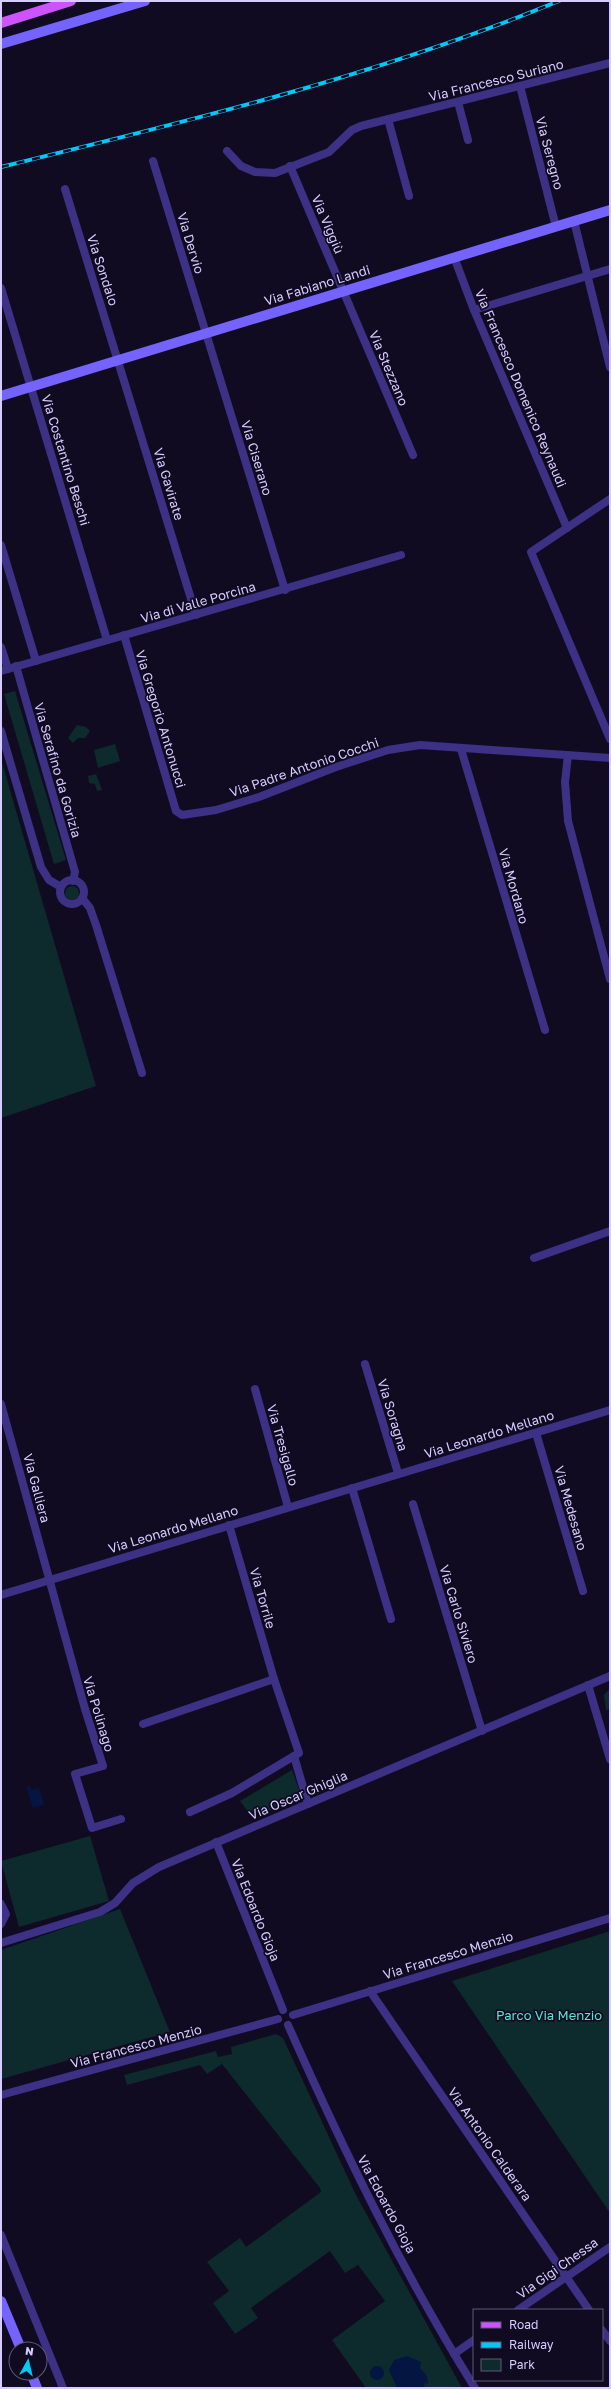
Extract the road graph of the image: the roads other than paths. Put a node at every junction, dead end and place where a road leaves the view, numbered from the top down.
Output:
1 (71, 1) edge
2 (145, 1) edge
3 (1, 23) edge
4 (1, 44) edge
5 (610, 63) edge
6 (520, 86) junction
7 (458, 102) junction
8 (388, 120) junction
9 (468, 140) dead end
10 (227, 151) dead end
11 (153, 161) dead end
12 (290, 166) junction
13 (65, 189) dead end
14 (409, 196) dead end
15 (610, 210) edge
16 (574, 221) junction
17 (556, 226) junction
18 (454, 257) junction
19 (610, 269) edge
20 (587, 276) junction
21 (1, 288) edge
22 (343, 291) junction
23 (474, 310) junction
24 (206, 332) junction
25 (119, 359) junction
26 (610, 367) edge
27 (32, 386) junction
28 (1, 396) edge
29 (413, 454) dead end
30 (610, 499) edge
31 (567, 528) junction
32 (1, 545) edge
33 (401, 555) dead end
34 (285, 590) junction
35 (196, 615) junction
36 (124, 635) junction
37 (107, 640) junction
38 (1, 647) edge
39 (36, 661) junction
40 (16, 666) junction
41 (4, 670) edge
42 (1, 731) edge
43 (610, 739) edge
44 (461, 749) junction
45 (568, 755) junction
46 (610, 758) edge
47 (176, 811) joint
48 (73, 881) junction
49 (61, 887) junction
50 (82, 898) junction
51 (610, 979) edge
52 (545, 1030) dead end
53 (142, 1073) dead end
54 (610, 1231) edge
55 (534, 1258) dead end
56 (365, 1364) dead end
57 (255, 1389) dead end
58 (1, 1404) edge
59 (610, 1410) edge
60 (4, 1423) edge
61 (536, 1433) junction
62 (398, 1473) junction
63 (352, 1488) junction
64 (413, 1504) dead end
65 (288, 1507) junction
66 (229, 1525) junction
67 (49, 1579) junction
68 (583, 1591) dead end
69 (1, 1594) edge
70 (391, 1618) dead end
71 (610, 1676) edge
72 (274, 1678) junction
73 (588, 1685) junction
74 (143, 1724) dead end
75 (482, 1731) junction
76 (294, 1756) junction
77 (610, 1758) edge
78 (308, 1804) junction
79 (190, 1812) dead end
80 (121, 1819) dead end
81 (216, 1842) junction
82 (1, 1904) edge
83 (610, 1918) edge
84 (1, 1924) edge
85 (1, 1943) edge
86 (370, 1992) junction
87 (283, 2010) junction
88 (293, 2015) junction
89 (278, 2019) junction
90 (288, 2025) junction
91 (1, 2095) edge
92 (1, 2235) edge
93 (610, 2247) edge
94 (566, 2277) junction
95 (1, 2304) edge
96 (519, 2309) edge
97 (588, 2309) edge
98 (603, 2331) edge
99 (17, 2341) edge
100 (473, 2341) edge
101 (610, 2341) edge
102 (454, 2354) junction
103 (64, 2388) edge
104 (475, 2388) edge

1 - 3 main road
2 - 4 street
5 - 6 street, Via Francesco Suriano
6 - 7 street, Via Francesco Suriano
6 - 17 street, Via Seregno
7 - 8 street, Via Francesco Suriano
7 - 9 street
8 - 12 street, Via Francesco Suriano
8 - 14 street
10 - 12 street, Via Francesco Suriano
11 - 24 street, Via Dervio
12 - 22 street, Via Viggiù
13 - 25 street, Via Sondalo
15 - 16 street, Via Fabiano Landi
16 - 17 street, Via Fabiano Landi
16 - 20 street
17 - 18 street, Via Fabiano Landi
18 - 22 street, Via Fabiano Landi
18 - 23 street, Via Francesco Domenico Reynaudi
19 - 20 street
20 - 23 street
20 - 26 street
21 - 27 street, Via Costantino Beschi
22 - 24 street, Via Fabiano Landi
22 - 29 street, Via Stezzano
23 - 31 street, Via Francesco Domenico Reynaudi
24 - 25 street, Via Fabiano Landi
24 - 34 street, Via Ciserano
25 - 27 street, Via Fabiano Landi
25 - 35 street, Via Gavirate
27 - 28 street, Via Fabiano Landi
27 - 37 street, Via Costantino Beschi
30 - 31 street
31 - 43 street
32 - 39 street
33 - 34 street, Via di Valle Porcina
34 - 35 street, Via di Valle Porcina
35 - 36 street, Via di Valle Porcina
36 - 37 street, Via di Valle Porcina
36 - 47 street, Via Gregorio Antonucci
37 - 39 street, Via di Valle Porcina
38 - 41 street
39 - 40 street, Via di Valle Porcina
40 - 41 street, Via di Valle Porcina
40 - 48 street, Via Serafino da Gorizia
42 - 49 street
44 - 45 street, Via Padre Antonio Cocchi
44 - 47 street, Via Padre Antonio Cocchi
44 - 52 street, Via Mordano
45 - 46 street, Via Padre Antonio Cocchi
45 - 51 street
48 - 49 street
48 - 50 street
49 - 50 street
50 - 53 street
54 - 55 street
56 - 62 street, Via Soragna
57 - 65 street, Via Tresigallo
58 - 60 street, Via Galliera
59 - 61 street, Via Leonardo Mellano
60 - 67 street, Via Galliera
61 - 62 street, Via Leonardo Mellano
61 - 68 street, Via Medesano
62 - 63 street, Via Leonardo Mellano
63 - 65 street, Via Leonardo Mellano
63 - 70 street
64 - 75 street, Via Carlo Siviero
65 - 66 street, Via Leonardo Mellano
66 - 67 street, Via Leonardo Mellano
66 - 72 street, Via Torrile
67 - 69 street, Via Leonardo Mellano
67 - 80 street, Via Polinago
71 - 73 street, Via Oscar Ghiglia
72 - 74 street
72 - 76 street, Via Torrile
73 - 75 street, Via Oscar Ghiglia
73 - 77 street
75 - 78 street, Via Oscar Ghiglia
76 - 78 street, Via Torrile
76 - 79 street
78 - 81 street, Via Oscar Ghiglia
81 - 85 street, Via Oscar Ghiglia
81 - 87 street, Via Edoardo Gioja
82 - 84 street
83 - 86 street, Via Francesco Menzio
86 - 88 street, Via Francesco Menzio
86 - 94 street, Via Antonio Calderara
87 - 88 street
87 - 89 street
88 - 90 street
89 - 90 street
89 - 91 street, Via Francesco Menzio
90 - 102 street, Via Edoardo Gioja
92 - 103 street
93 - 94 street, Via Gigi Chessa
94 - 96 street, Via Gigi Chessa
94 - 97 street, Via Antonio Calderara
95 - 99 street
98 - 101 street
100 - 102 street
102 - 104 street, Via Edoardo Gioja

